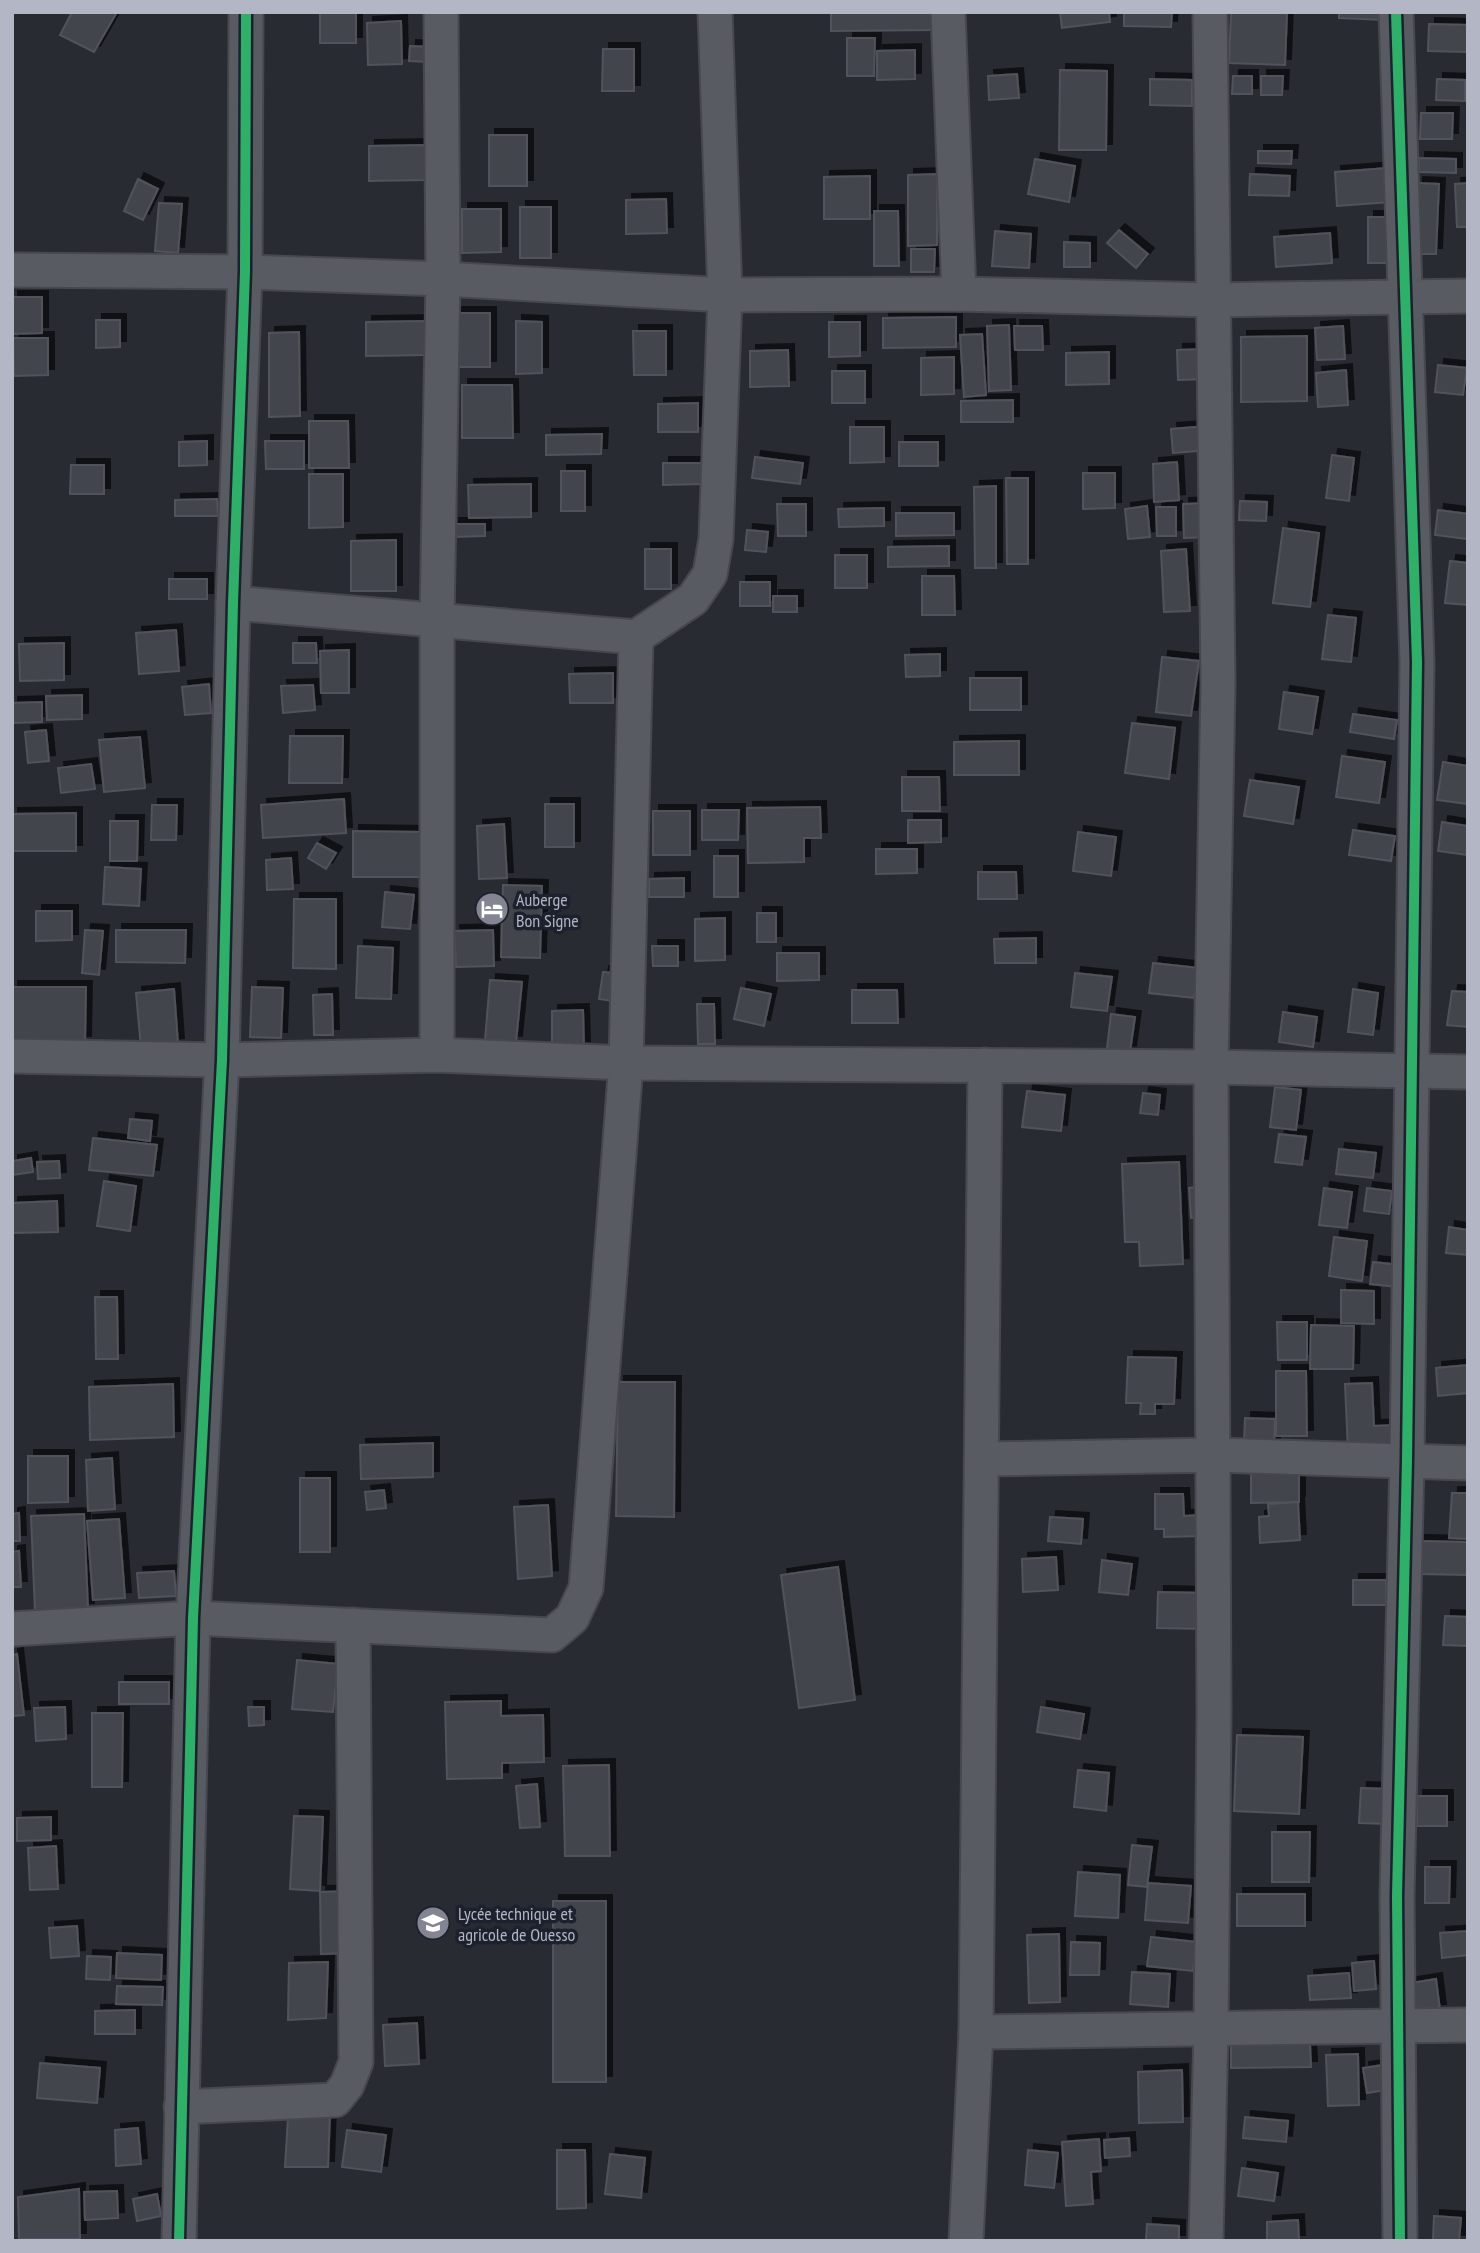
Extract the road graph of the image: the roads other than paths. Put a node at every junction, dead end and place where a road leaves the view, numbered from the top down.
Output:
1 (246, 12) edge
2 (441, 12) edge
3 (715, 12) edge
4 (948, 12) edge
5 (1210, 12) edge
6 (1396, 12) edge
7 (12, 270) edge
8 (245, 271) junction
9 (443, 279) junction
10 (960, 294) junction
11 (725, 295) junction
12 (1468, 296) edge
13 (1406, 297) junction
14 (1213, 300) junction
15 (233, 603) junction
16 (438, 620) junction
17 (635, 637) junction
18 (437, 1055) junction
19 (12, 1056) edge
20 (222, 1060) junction
21 (626, 1063) junction
22 (985, 1065) junction
23 (1211, 1067) junction
24 (1413, 1070) junction
25 (1468, 1072) edge
26 (1214, 1455) junction
27 (982, 1459) junction
28 (1407, 1460) junction
29 (1468, 1463) edge
30 (193, 1618) junction
31 (353, 1625) junction
32 (12, 1629) edge
33 (1468, 2025) edge
34 (1398, 2026) junction
35 (1211, 2028) junction
36 (976, 2032) junction
37 (181, 2107) junction
38 (179, 2241) edge
39 (966, 2241) edge
40 (1206, 2241) edge
41 (1399, 2241) edge

1 - 8 street
2 - 9 street
3 - 11 street
4 - 10 street
5 - 14 street
6 - 13 street
7 - 8 street
8 - 9 street
8 - 15 street
9 - 11 street
9 - 16 street
10 - 11 street
10 - 14 street
11 - 17 street
12 - 13 street
13 - 14 street
13 - 24 street
14 - 23 street
15 - 16 street
15 - 20 street
16 - 17 street
16 - 18 street
17 - 21 street
18 - 20 street
18 - 21 street
19 - 20 street
20 - 30 street
21 - 22 street
21 - 31 street
22 - 23 street
22 - 27 street
23 - 24 street
23 - 26 street
24 - 25 street
24 - 28 street
26 - 27 street
26 - 28 street
26 - 35 street
27 - 36 street
28 - 29 street
28 - 34 street
30 - 31 street
30 - 32 street
30 - 37 street
31 - 37 street
33 - 34 street
34 - 35 street
34 - 41 street
35 - 36 street
35 - 40 street
36 - 39 street
37 - 38 street

